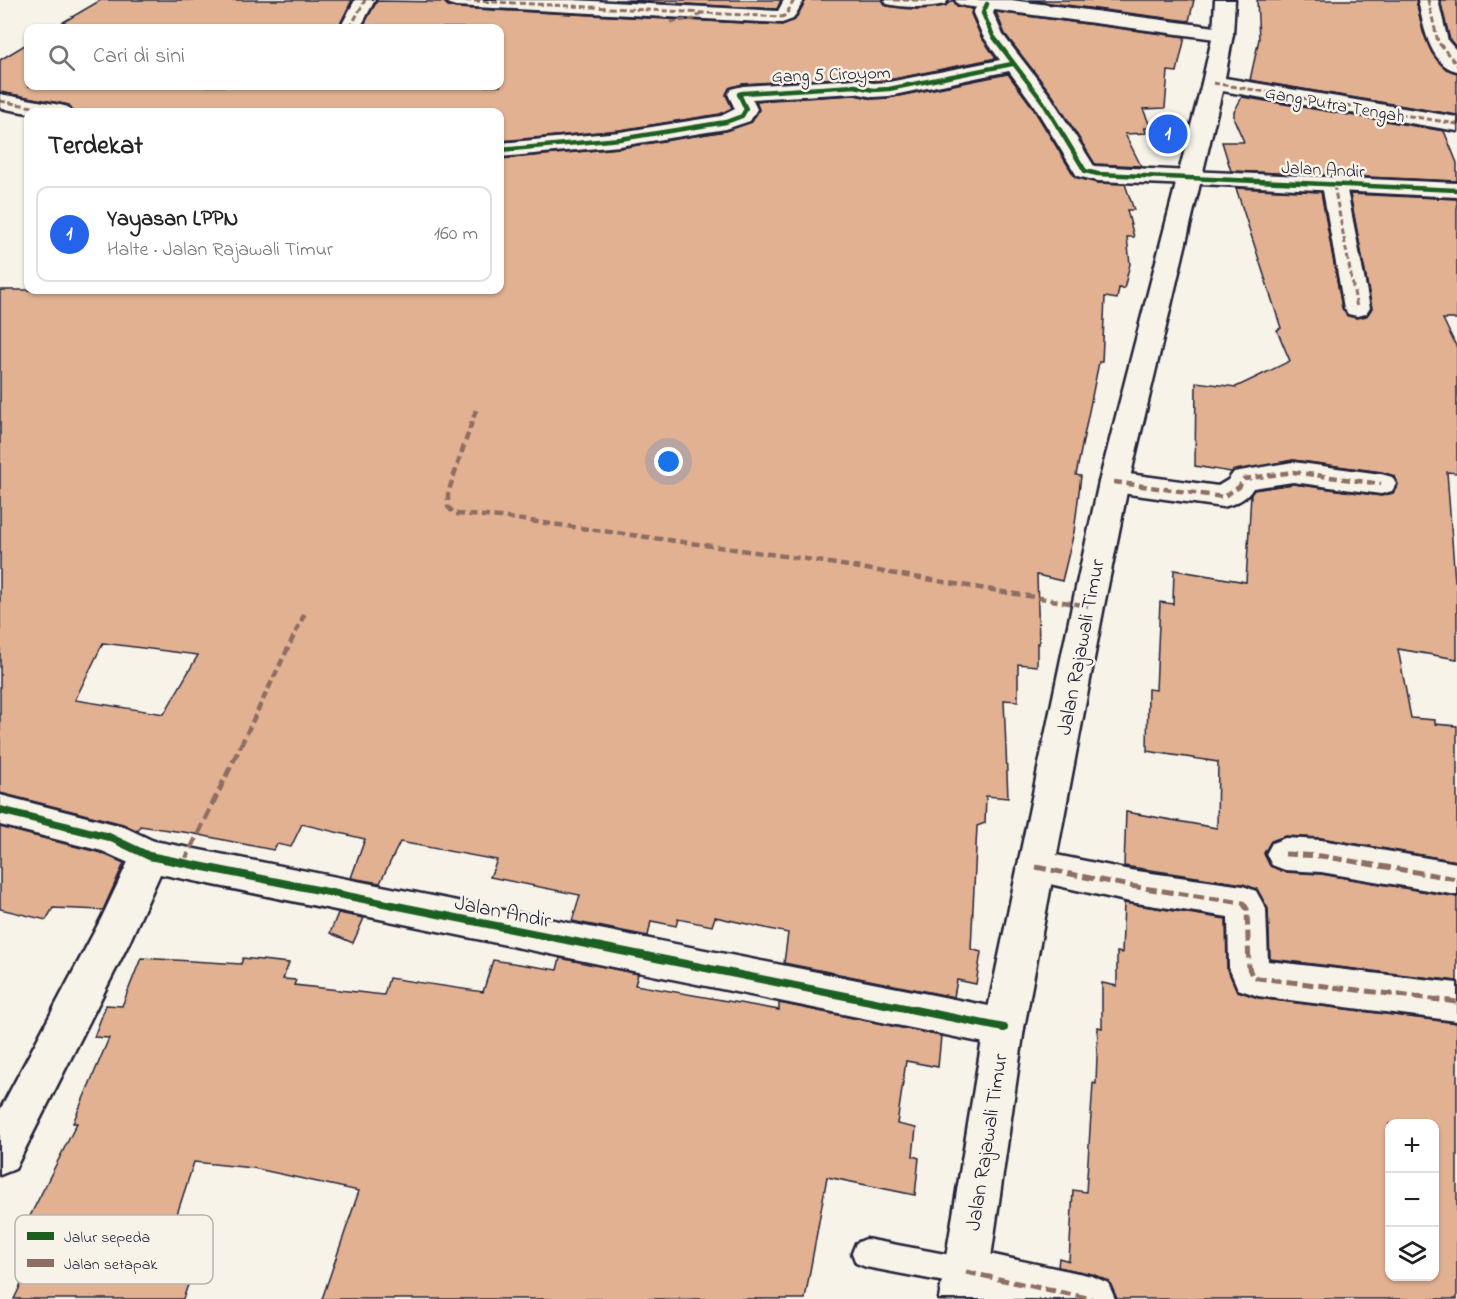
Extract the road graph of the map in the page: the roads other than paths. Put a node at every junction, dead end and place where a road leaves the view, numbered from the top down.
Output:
1 (365, 0) edge
2 (456, 0) edge
3 (794, 0) edge
4 (894, 0) edge
5 (938, 0) edge
6 (965, 0) edge
7 (1225, 0) edge
8 (1428, 0) edge
9 (987, 4) junction
10 (352, 24) edge
11 (1223, 34) junction
12 (1012, 64) junction
13 (1457, 65) edge
14 (1213, 82) junction
15 (0, 101) edge
16 (38, 108) edge
17 (1457, 124) edge
18 (504, 150) edge
19 (1189, 178) junction
20 (1334, 185) junction
21 (1457, 190) edge
22 (1357, 308) dead end
23 (1114, 482) junction
24 (1382, 484) dead end
25 (0, 810) edge
26 (1285, 854) dead end
27 (149, 856) junction
28 (1036, 867) junction
29 (1457, 879) edge
30 (1457, 1002) edge
31 (1004, 1028) junction
32 (0, 1154) edge
33 (866, 1253) dead end
34 (964, 1285) edge
35 (1092, 1299) edge

1 - 10 street
2 - 3 street
4 - 5 street
6 - 9 street
7 - 11 street, Jalan Rajawali Timur
8 - 13 street
9 - 11 street
9 - 12 street
11 - 14 street, Jalan Rajawali Timur
12 - 18 street, Gang 5 Ciroyom
12 - 19 street, Jalan Andir
14 - 17 street, Gang Putra Tengah
14 - 19 street, Jalan Rajawali Timur
15 - 16 street
19 - 20 street, Jalan Andir
19 - 23 street, Jalan Rajawali Timur
20 - 21 street, Jalan Andir
20 - 22 street
23 - 24 street
23 - 28 street, Jalan Rajawali Timur
25 - 27 street, Jalan Andir
26 - 29 street
27 - 31 street, Jalan Andir
27 - 32 street
28 - 30 street
28 - 31 street, Jalan Rajawali Timur
31 - 34 street, Jalan Rajawali Timur
33 - 34 lane
34 - 35 street

